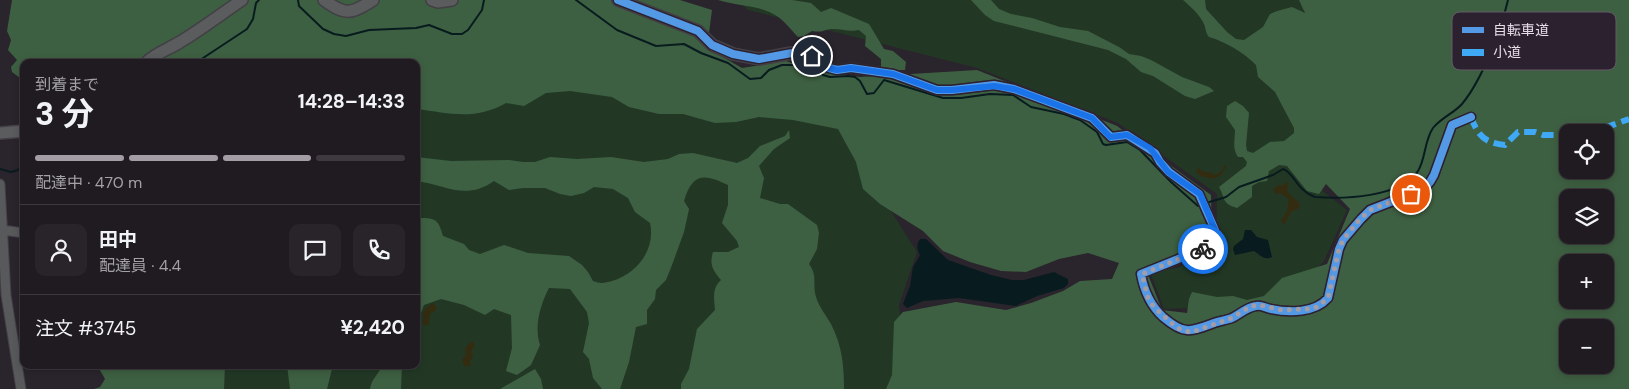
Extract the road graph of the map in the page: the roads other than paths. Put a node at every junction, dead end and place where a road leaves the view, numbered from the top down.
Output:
1 (242, 0) edge
2 (324, 0) edge
3 (373, 0) edge
4 (432, 0) edge
5 (452, 0) edge
6 (618, 0) edge
7 (792, 53) joint
8 (151, 59) edge
9 (1471, 117) dead end
10 (20, 132) edge
11 (0, 134) edge
12 (0, 184) edge
13 (2, 230) junction
14 (20, 233) edge
15 (2, 264) edge
16 (20, 389) edge

1 - 8 street
2 - 3 street
4 - 5 street
6 - 7 street
7 - 9 street
10 - 11 street
12 - 13 street
13 - 14 street
13 - 15 street
15 - 16 street

